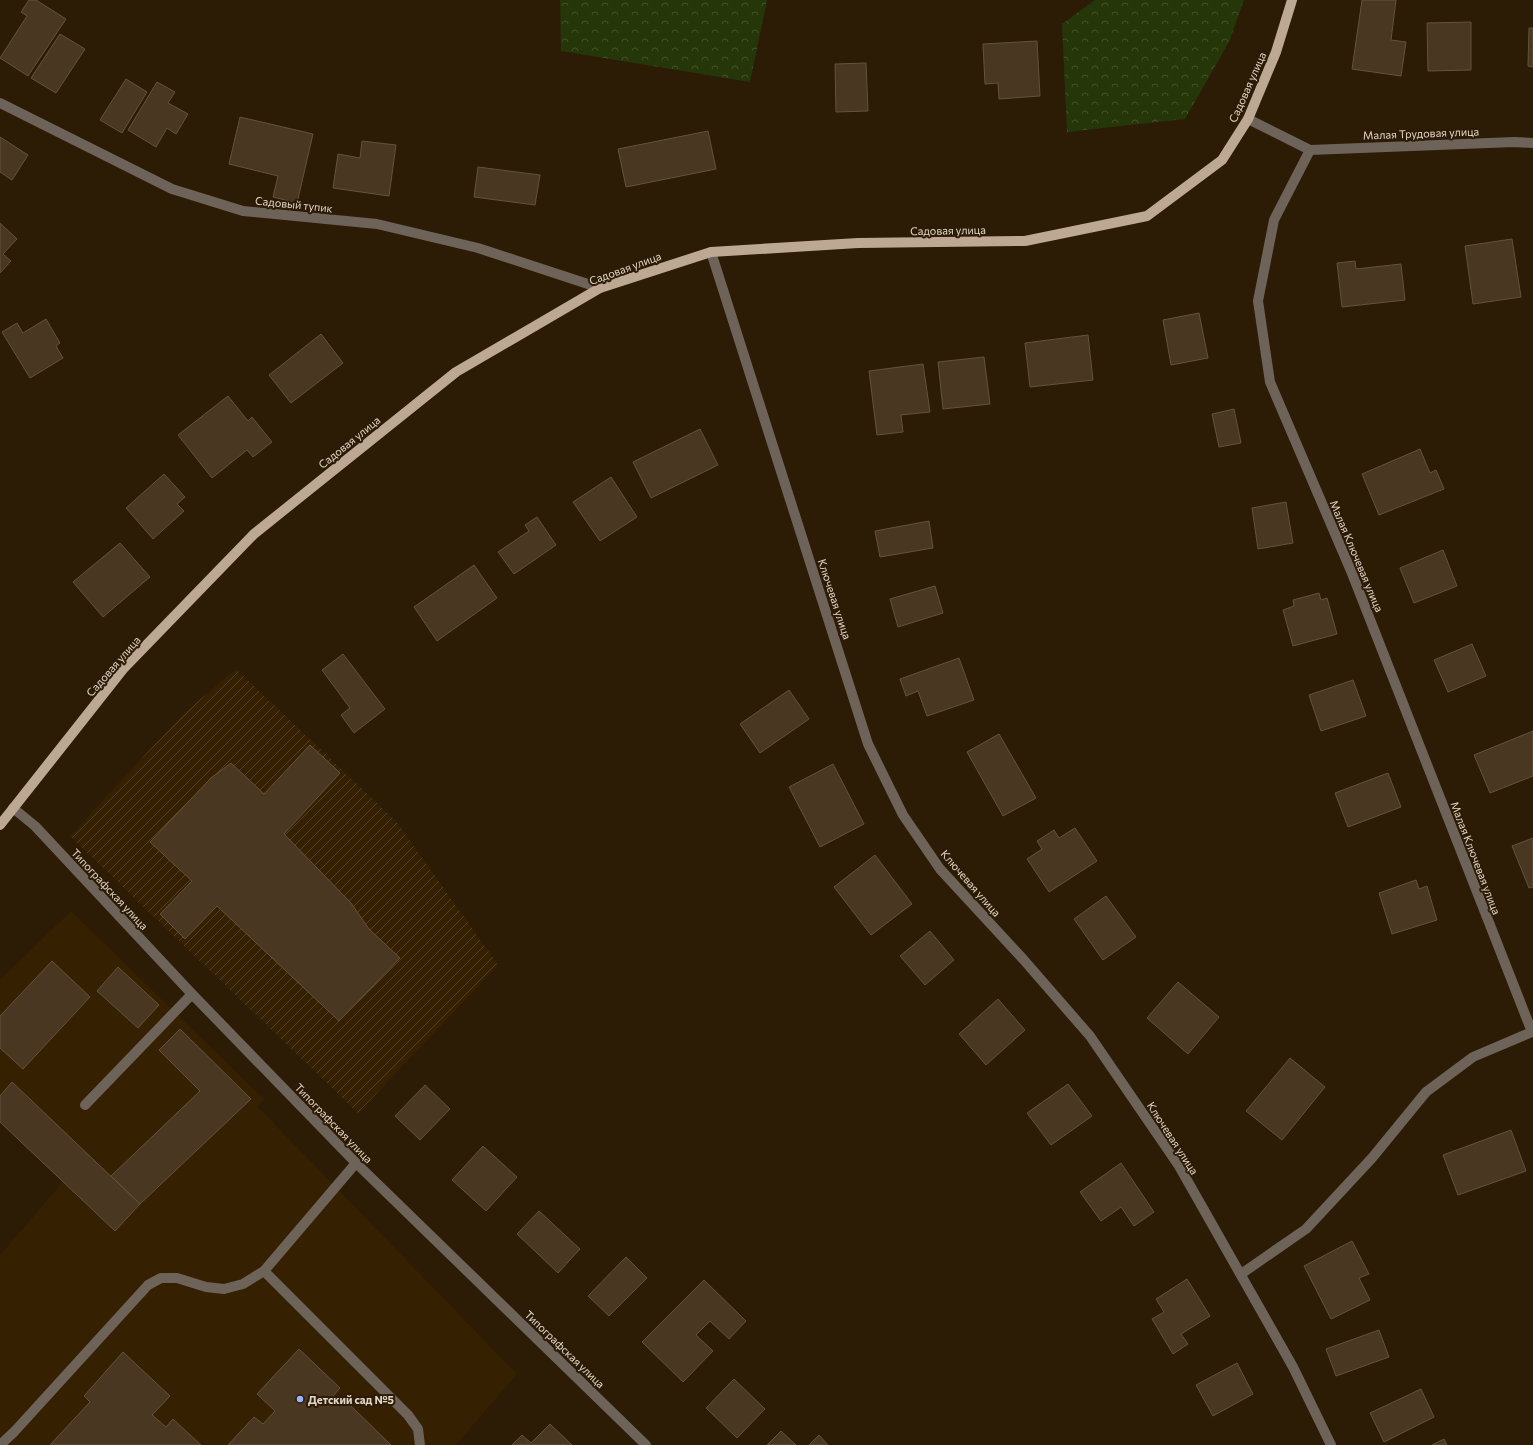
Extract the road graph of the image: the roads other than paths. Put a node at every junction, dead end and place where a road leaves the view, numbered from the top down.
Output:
1 (1292, 0) edge
2 (0, 103) edge
3 (1248, 119) junction
4 (1533, 143) edge
5 (1310, 150) junction
6 (711, 252) junction
7 (600, 288) junction
8 (13, 808) junction
9 (0, 825) edge
10 (192, 994) junction
11 (85, 1105) dead end
12 (356, 1163) junction
13 (264, 1271) junction
14 (1241, 1274) junction
15 (0, 1444) edge
16 (420, 1445) edge
17 (646, 1445) edge
18 (1331, 1445) edge

1 - 3 main road, Садовая улица
2 - 7 street, Садовый тупик
3 - 5 street
3 - 6 main road, Садовая улица
4 - 5 street, Малая Трудовая улица
5 - 14 street, Малая Ключевая улица
6 - 7 main road, Садовая улица
6 - 14 street, Ключевая улица
7 - 8 main road, Садовая улица
8 - 9 main road, Садовая улица
8 - 10 street, Типографская улица
10 - 11 street
10 - 12 street, Типографская улица
12 - 13 street
12 - 17 street, Типографская улица
13 - 15 street
13 - 16 street
14 - 18 street, Ключевая улица

